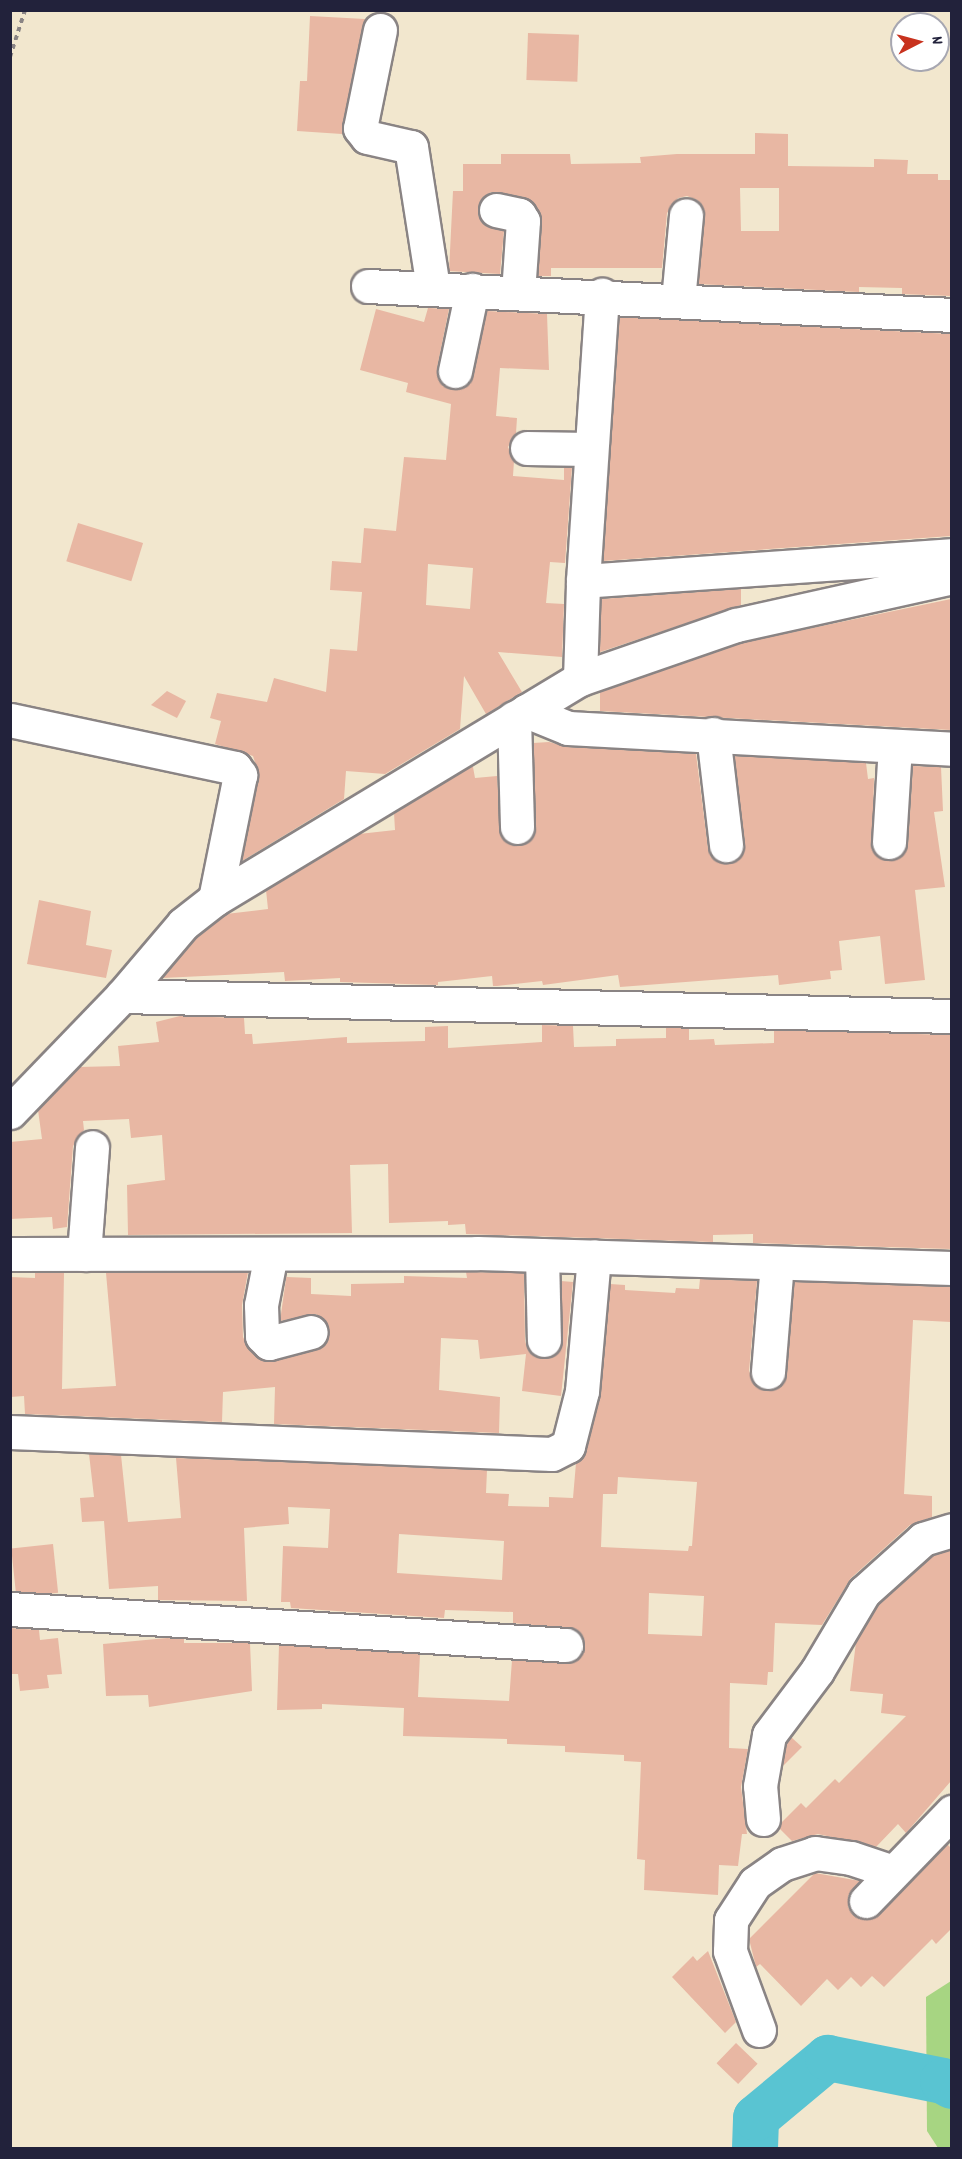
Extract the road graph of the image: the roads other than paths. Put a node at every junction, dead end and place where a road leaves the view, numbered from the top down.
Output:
1 (380, 30) dead end
2 (496, 210) dead end
3 (686, 215) dead end
4 (368, 286) dead end
5 (433, 288) junction
6 (472, 290) junction
7 (518, 292) junction
8 (602, 295) junction
9 (678, 300) junction
10 (951, 315) edge
11 (455, 371) dead end
12 (527, 448) dead end
13 (589, 449) junction
14 (951, 555) edge
15 (951, 577) edge
16 (583, 581) junction
17 (580, 679) junction
18 (520, 715) junction
19 (10, 720) edge
20 (713, 734) junction
21 (895, 746) junction
22 (951, 749) edge
23 (517, 827) dead end
24 (889, 842) dead end
25 (726, 845) dead end
26 (215, 899) junction
27 (122, 996) junction
28 (951, 1016) edge
29 (10, 1112) edge
30 (92, 1147) dead end
31 (10, 1254) edge
32 (84, 1254) junction
33 (271, 1254) junction
34 (542, 1255) junction
35 (594, 1257) junction
36 (777, 1263) junction
37 (951, 1268) edge
38 (311, 1332) dead end
39 (544, 1341) dead end
40 (768, 1372) dead end
41 (10, 1432) edge
42 (951, 1530) edge
43 (10, 1609) edge
44 (566, 1645) dead end
45 (951, 1812) edge
46 (763, 1819) dead end
47 (893, 1872) junction
48 (866, 1900) dead end
49 (759, 2030) dead end

1 - 5 street
2 - 7 street
3 - 9 street
4 - 5 street
5 - 6 street
6 - 7 street
6 - 11 street
7 - 8 street
8 - 9 street
8 - 13 street
9 - 10 street
12 - 13 street
13 - 16 street
14 - 16 street
15 - 17 street
16 - 17 street
17 - 18 street
18 - 20 street
18 - 23 street
18 - 26 street
19 - 26 street
20 - 21 street
20 - 25 street
21 - 22 street
21 - 24 street
26 - 27 street
27 - 28 street
27 - 29 street
30 - 32 street
31 - 32 street
32 - 33 street
33 - 34 street
33 - 38 street
34 - 35 street
34 - 39 street
35 - 36 street
35 - 41 street
36 - 37 street
36 - 40 street
42 - 46 street
43 - 44 street
45 - 47 street
47 - 48 street
47 - 49 street

